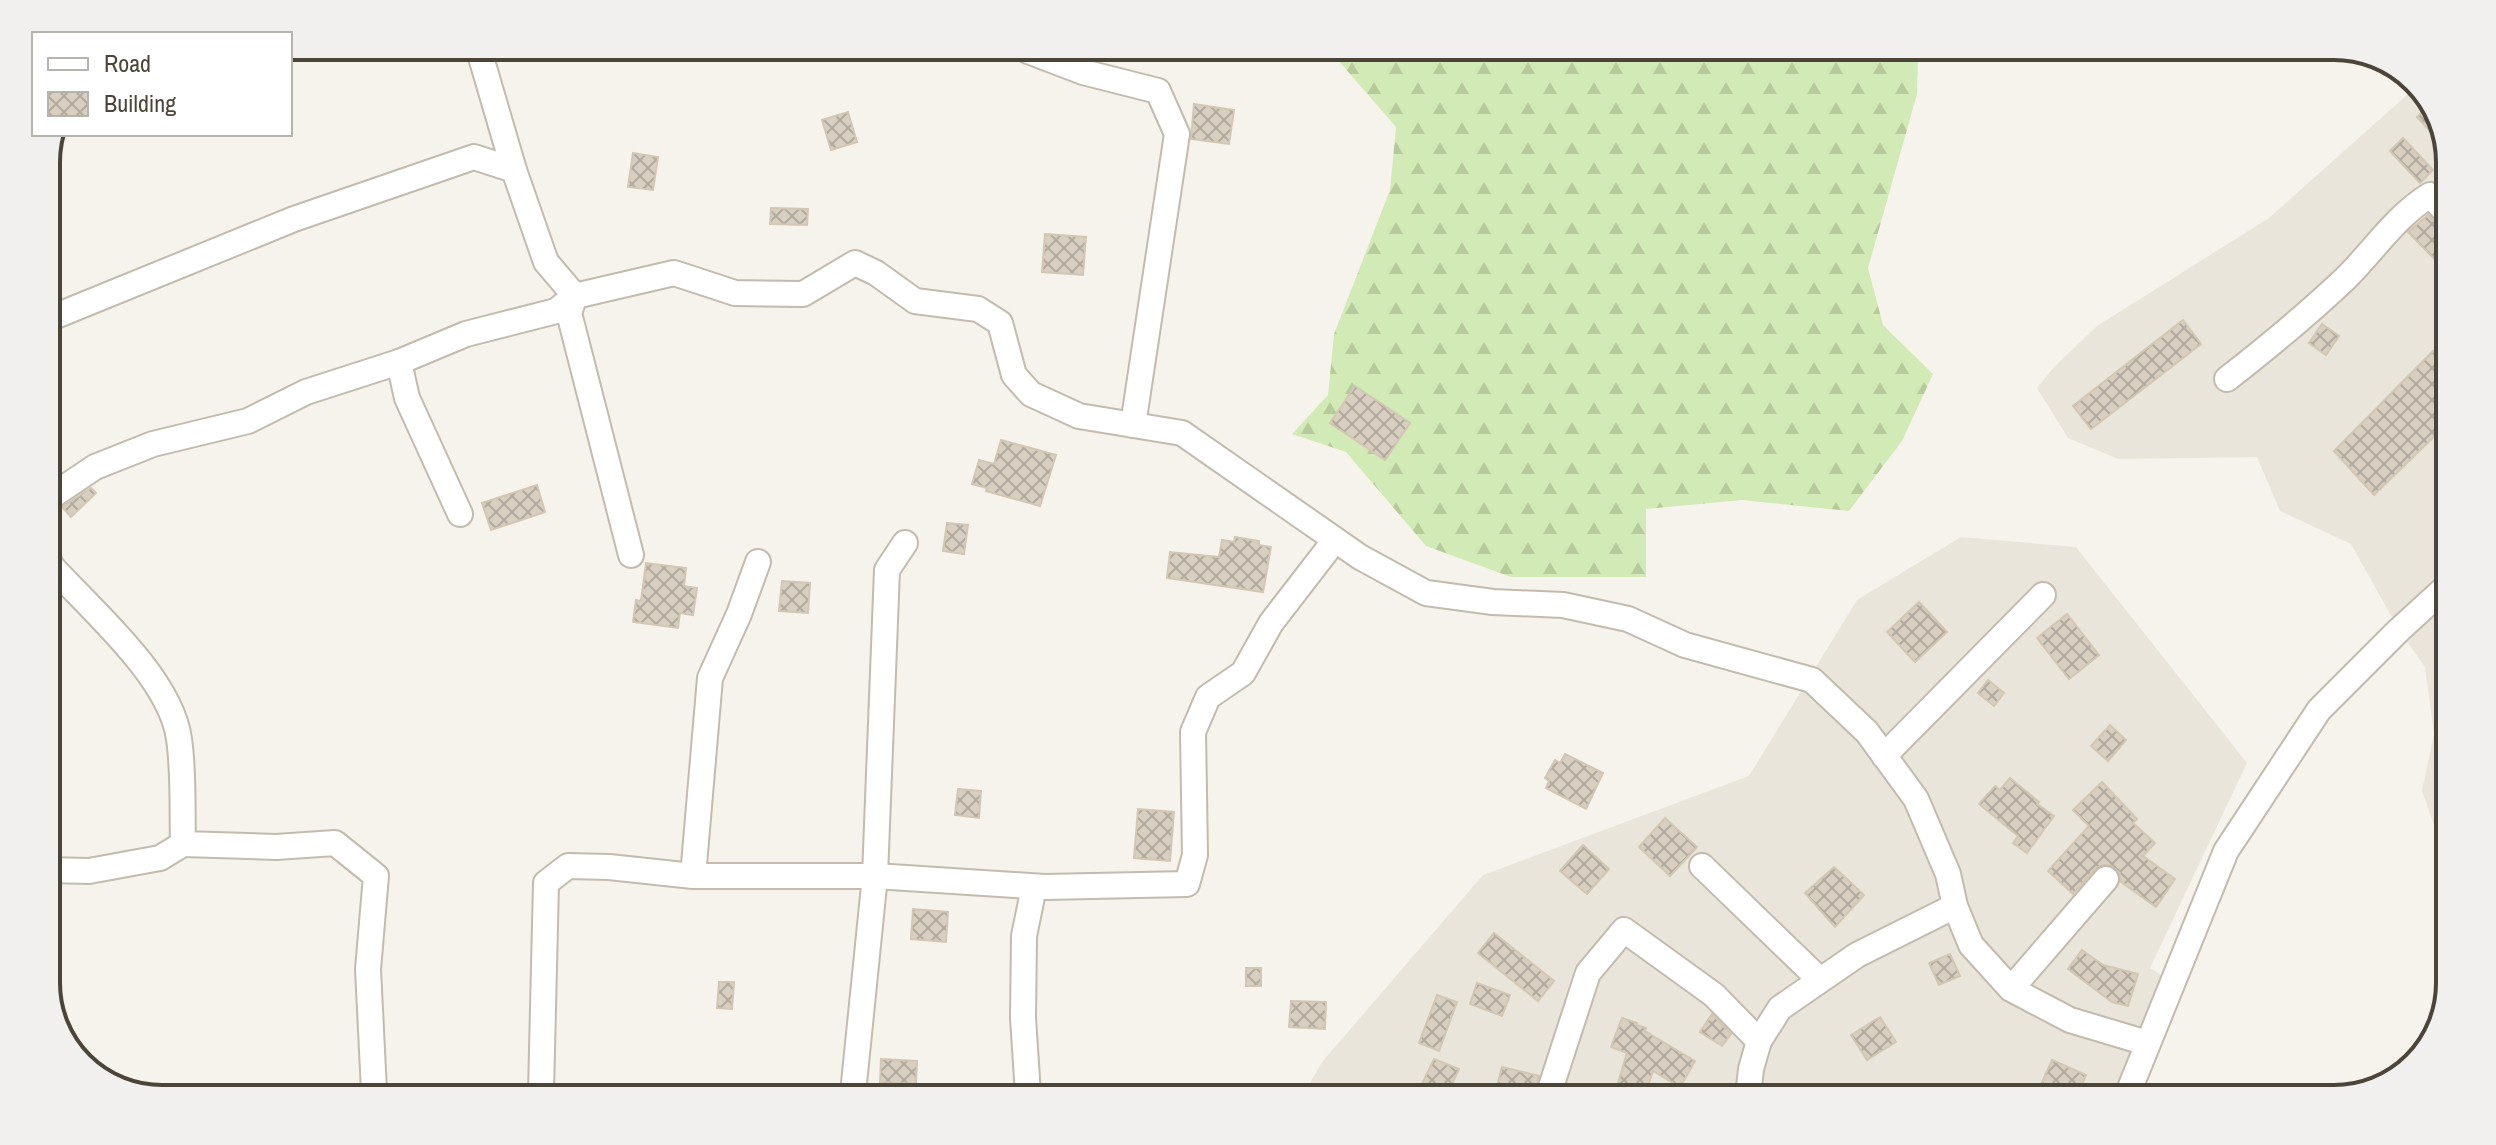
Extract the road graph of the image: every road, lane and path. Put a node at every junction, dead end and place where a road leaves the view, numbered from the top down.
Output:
1 (482, 60) edge
2 (1052, 60) edge
3 (514, 170) junction
4 (2436, 201) edge
5 (575, 296) junction
6 (60, 314) edge
7 (399, 362) junction
8 (2227, 379) dead end
9 (1133, 425) junction
10 (60, 491) edge
11 (460, 514) dead end
12 (1335, 540) junction
13 (905, 543) dead end
14 (631, 555) dead end
15 (758, 562) dead end
16 (60, 576) edge
17 (2043, 595) dead end
18 (2436, 596) edge
19 (1884, 756) junction
20 (183, 844) junction
21 (1702, 866) dead end
22 (60, 870) edge
23 (693, 876) junction
24 (875, 876) junction
25 (2106, 879) dead end
26 (1034, 887) junction
27 (1955, 906) junction
28 (1820, 980) junction
29 (2011, 989) junction
30 (1759, 1041) junction
31 (2147, 1043) junction
32 (374, 1085) edge
33 (541, 1085) edge
34 (854, 1085) edge
35 (1027, 1085) edge
36 (1552, 1085) edge
37 (1749, 1085) edge
38 (2131, 1085) edge

1 - 3 street
2 - 9 street
3 - 5 street
3 - 6 street
4 - 8 street
5 - 7 street
5 - 9 street
5 - 14 street
7 - 10 street
7 - 11 street
9 - 12 street
12 - 19 street
12 - 26 street
13 - 24 street
15 - 23 street
16 - 20 street
17 - 19 street
18 - 31 street
19 - 27 street
20 - 22 street
20 - 32 street
21 - 28 street
23 - 24 street
23 - 33 street
24 - 26 street
24 - 34 street
25 - 29 street
26 - 35 street
27 - 28 street
27 - 29 street
28 - 30 street
29 - 31 street
30 - 36 street
30 - 37 street
31 - 38 street

